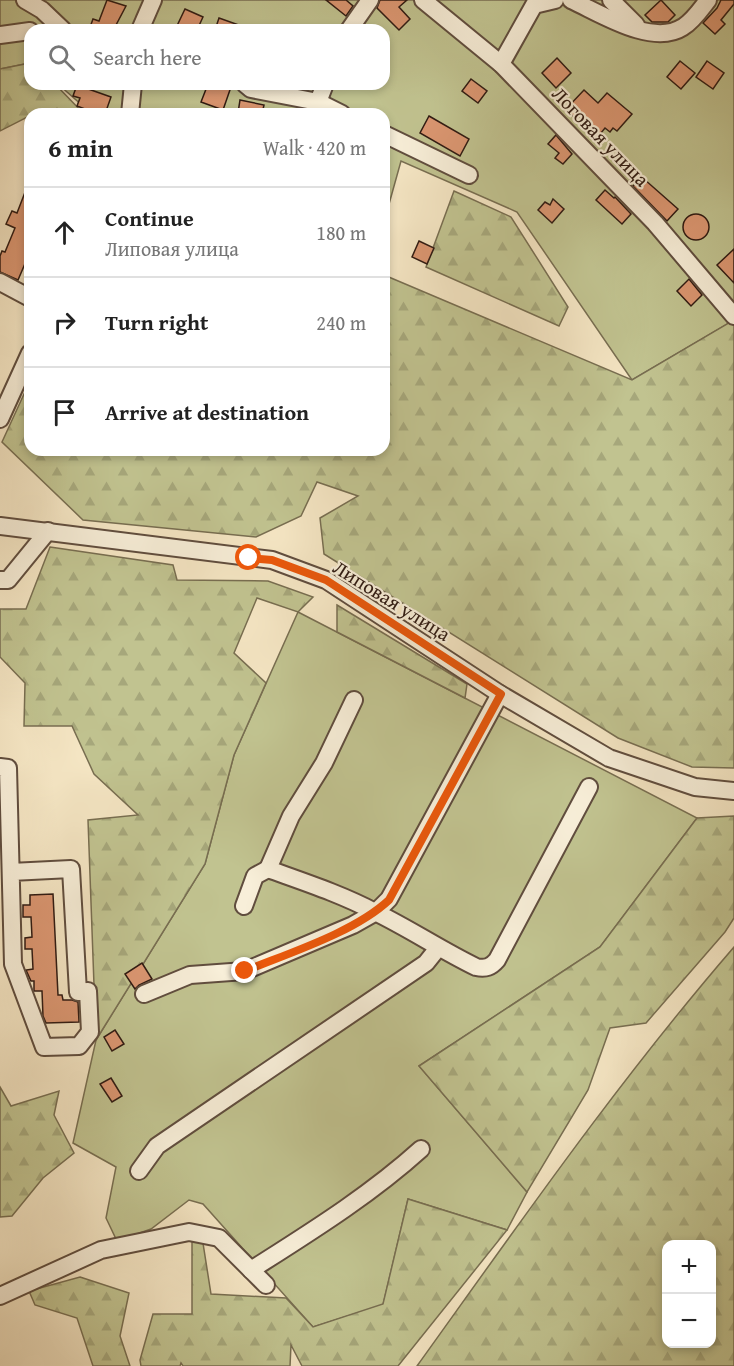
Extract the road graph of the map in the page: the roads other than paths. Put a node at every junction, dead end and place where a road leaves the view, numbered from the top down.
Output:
1 (25, 0) edge
2 (153, 0) edge
3 (370, 0) edge
4 (423, 0) edge
5 (555, 0) edge
6 (571, 0) edge
7 (611, 0) edge
8 (708, 0) edge
9 (57, 24) edge
10 (143, 24) edge
11 (353, 24) edge
12 (24, 32) edge
13 (644, 33) junction
14 (0, 35) edge
15 (501, 64) junction
16 (132, 90) edge
17 (256, 90) edge
18 (323, 90) edge
19 (318, 102) junction
20 (131, 108) edge
21 (330, 108) edge
22 (390, 137) edge
23 (469, 175) dead end
24 (0, 282) edge
25 (24, 295) edge
26 (734, 316) edge
27 (24, 366) edge
28 (0, 419) edge
29 (0, 526) edge
30 (48, 531) junction
31 (0, 579) edge
32 (501, 694) junction
33 (354, 700) dead end
34 (0, 767) edge
35 (590, 787) dead end
36 (734, 790) edge
37 (268, 869) junction
38 (11, 872) junction
39 (244, 906) dead end
40 (376, 912) junction
41 (6, 913) edge
42 (438, 948) junction
43 (144, 994) dead end
44 (421, 1149) dead end
45 (139, 1171) dead end
46 (251, 1270) junction
47 (266, 1285) dead end
48 (0, 1296) edge

1 - 9 street
2 - 10 street
3 - 11 street
4 - 15 street, Логовая улица
5 - 15 street
6 - 13 street
7 - 13 street
8 - 13 street
12 - 14 street
15 - 26 street, Логовая улица
16 - 20 street
17 - 19 street
18 - 19 street
19 - 21 street
22 - 23 street
24 - 25 street
27 - 28 street
29 - 30 street, Липовая улица
30 - 31 street
30 - 32 street, Липовая улица
32 - 36 street, Липовая улица
32 - 40 street
33 - 37 street
34 - 38 street
35 - 42 street
37 - 39 street
37 - 40 street
38 - 41 street
38 - 41 street
40 - 42 street
40 - 43 street
42 - 45 street
44 - 46 street
46 - 47 street
46 - 48 street

